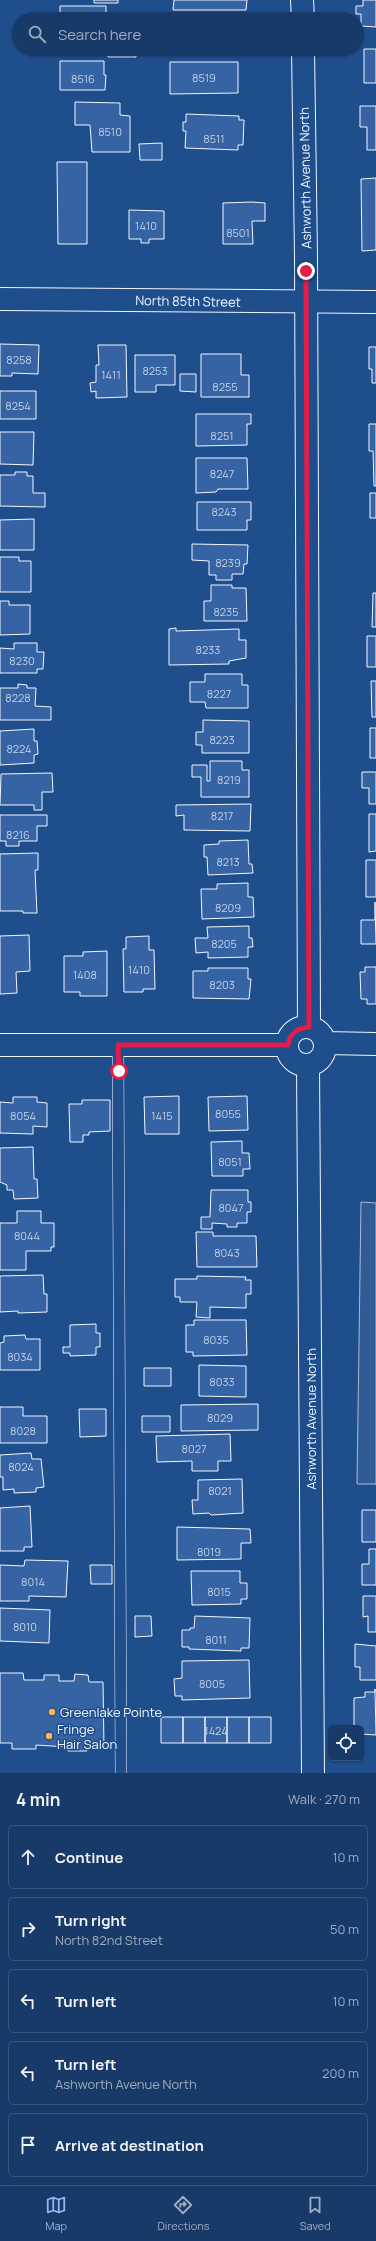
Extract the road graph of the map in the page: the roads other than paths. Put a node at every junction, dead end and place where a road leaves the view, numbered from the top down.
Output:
1 (302, 0) edge
2 (303, 12) edge
3 (303, 56) edge
4 (0, 299) edge
5 (306, 302) junction
6 (376, 302) edge
7 (309, 1027) junction
8 (325, 1043) junction
9 (376, 1044) edge
10 (0, 1045) edge
11 (118, 1045) junction
12 (288, 1045) junction
13 (308, 1065) junction
14 (121, 1773) edge
15 (313, 1773) edge

1 - 2 street
3 - 5 street, Ashworth Avenue North
4 - 5 street, North 85th Street
5 - 6 street, North 85th Street
5 - 7 street, Ashworth Avenue North
7 - 8 street
7 - 12 street
8 - 9 street
8 - 13 street
10 - 11 street
11 - 12 street
11 - 14 lane
12 - 13 street
13 - 15 street, Ashworth Avenue North

